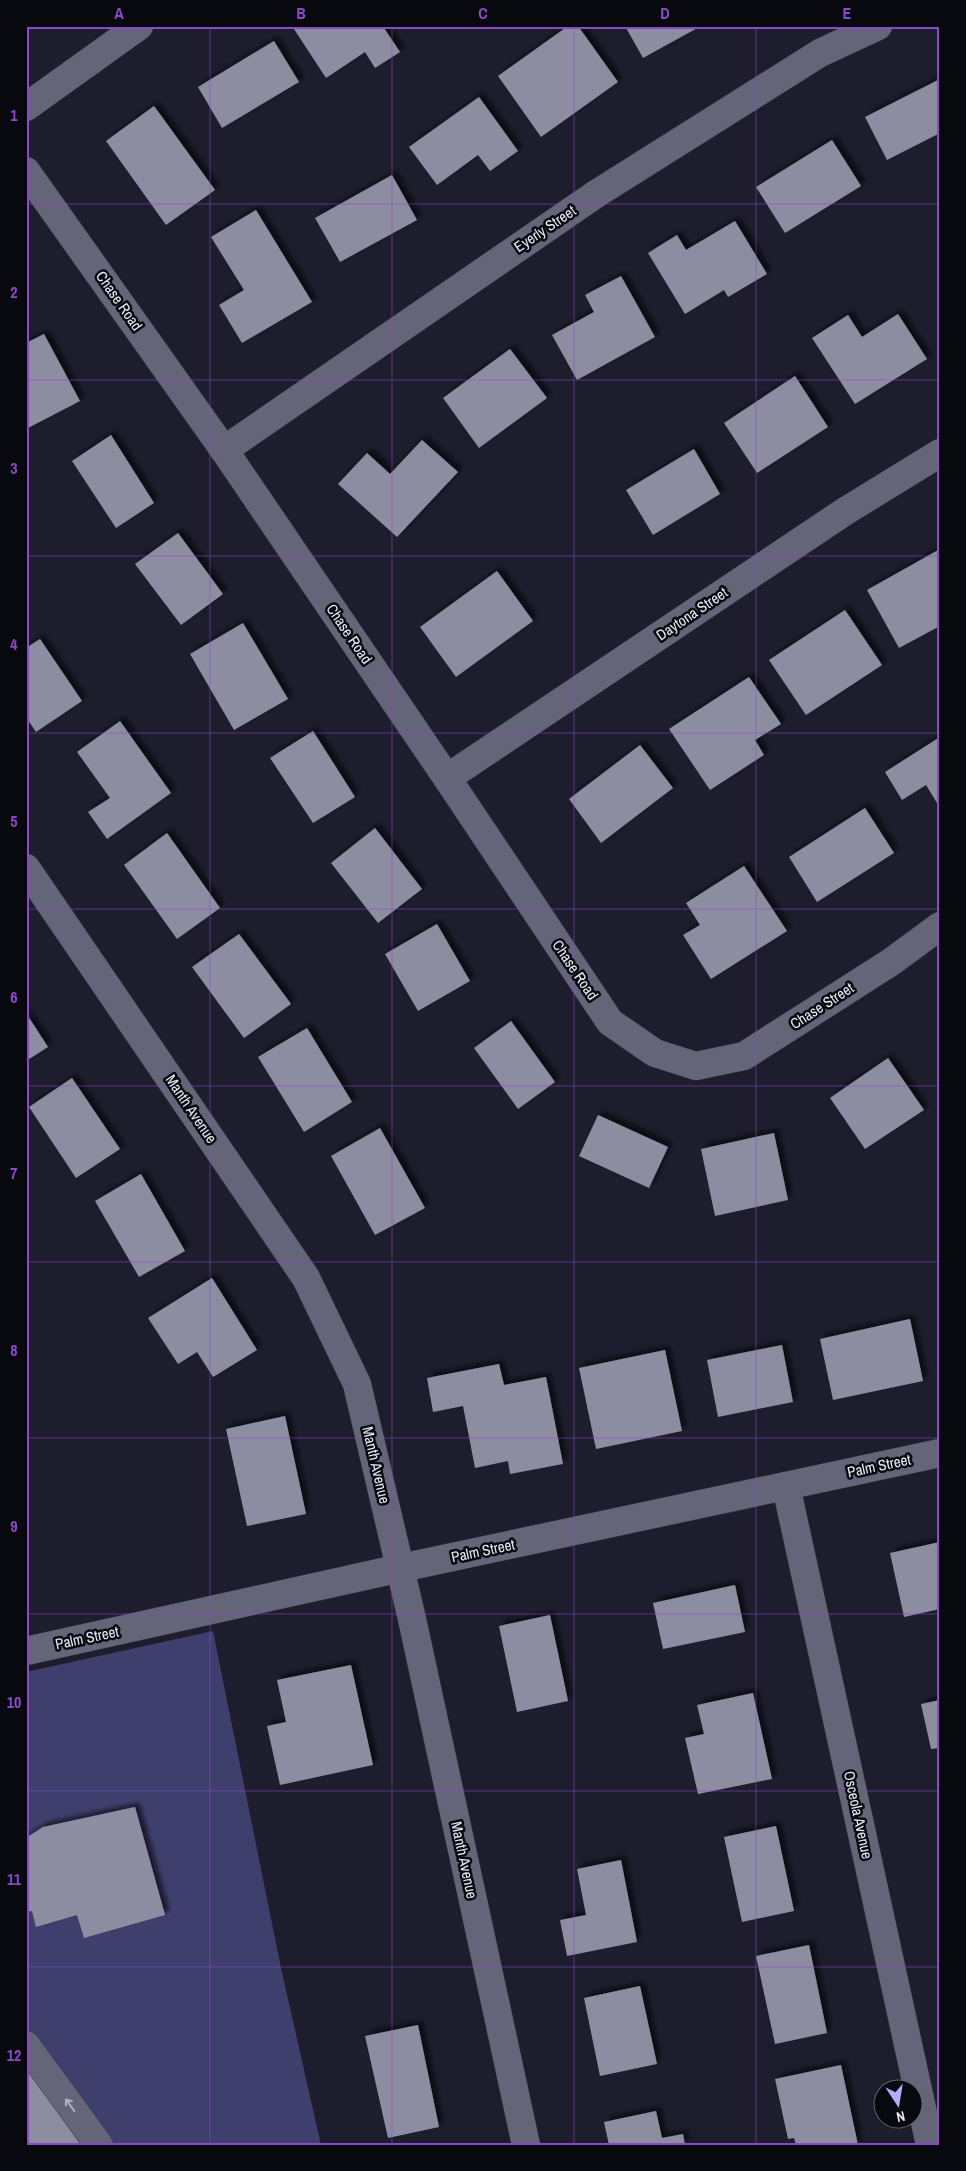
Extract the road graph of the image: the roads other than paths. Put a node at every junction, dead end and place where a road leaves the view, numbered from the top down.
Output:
1 (139, 26) edge
2 (878, 26) edge
3 (26, 107) edge
4 (26, 171) edge
5 (224, 450) junction
6 (940, 453) edge
7 (447, 778) junction
8 (26, 868) edge
9 (940, 926) edge
10 (696, 1066) joint
11 (940, 1453) edge
12 (786, 1486) junction
13 (400, 1568) junction
14 (26, 1651) edge
15 (26, 2045) edge
16 (99, 2145) edge
17 (526, 2145) edge
18 (930, 2145) edge

1 - 3 street
2 - 5 street, Eyerly Street
4 - 5 street, Chase Road
5 - 7 street, Chase Road
6 - 7 street, Daytona Street
7 - 10 street, Chase Road
8 - 13 street, Manth Avenue
9 - 10 street, Chase Street
11 - 12 street, Palm Street
12 - 13 street, Palm Street
12 - 18 street, Osceola Avenue
13 - 14 street, Palm Street
13 - 17 street, Manth Avenue
16 -> 15 street

